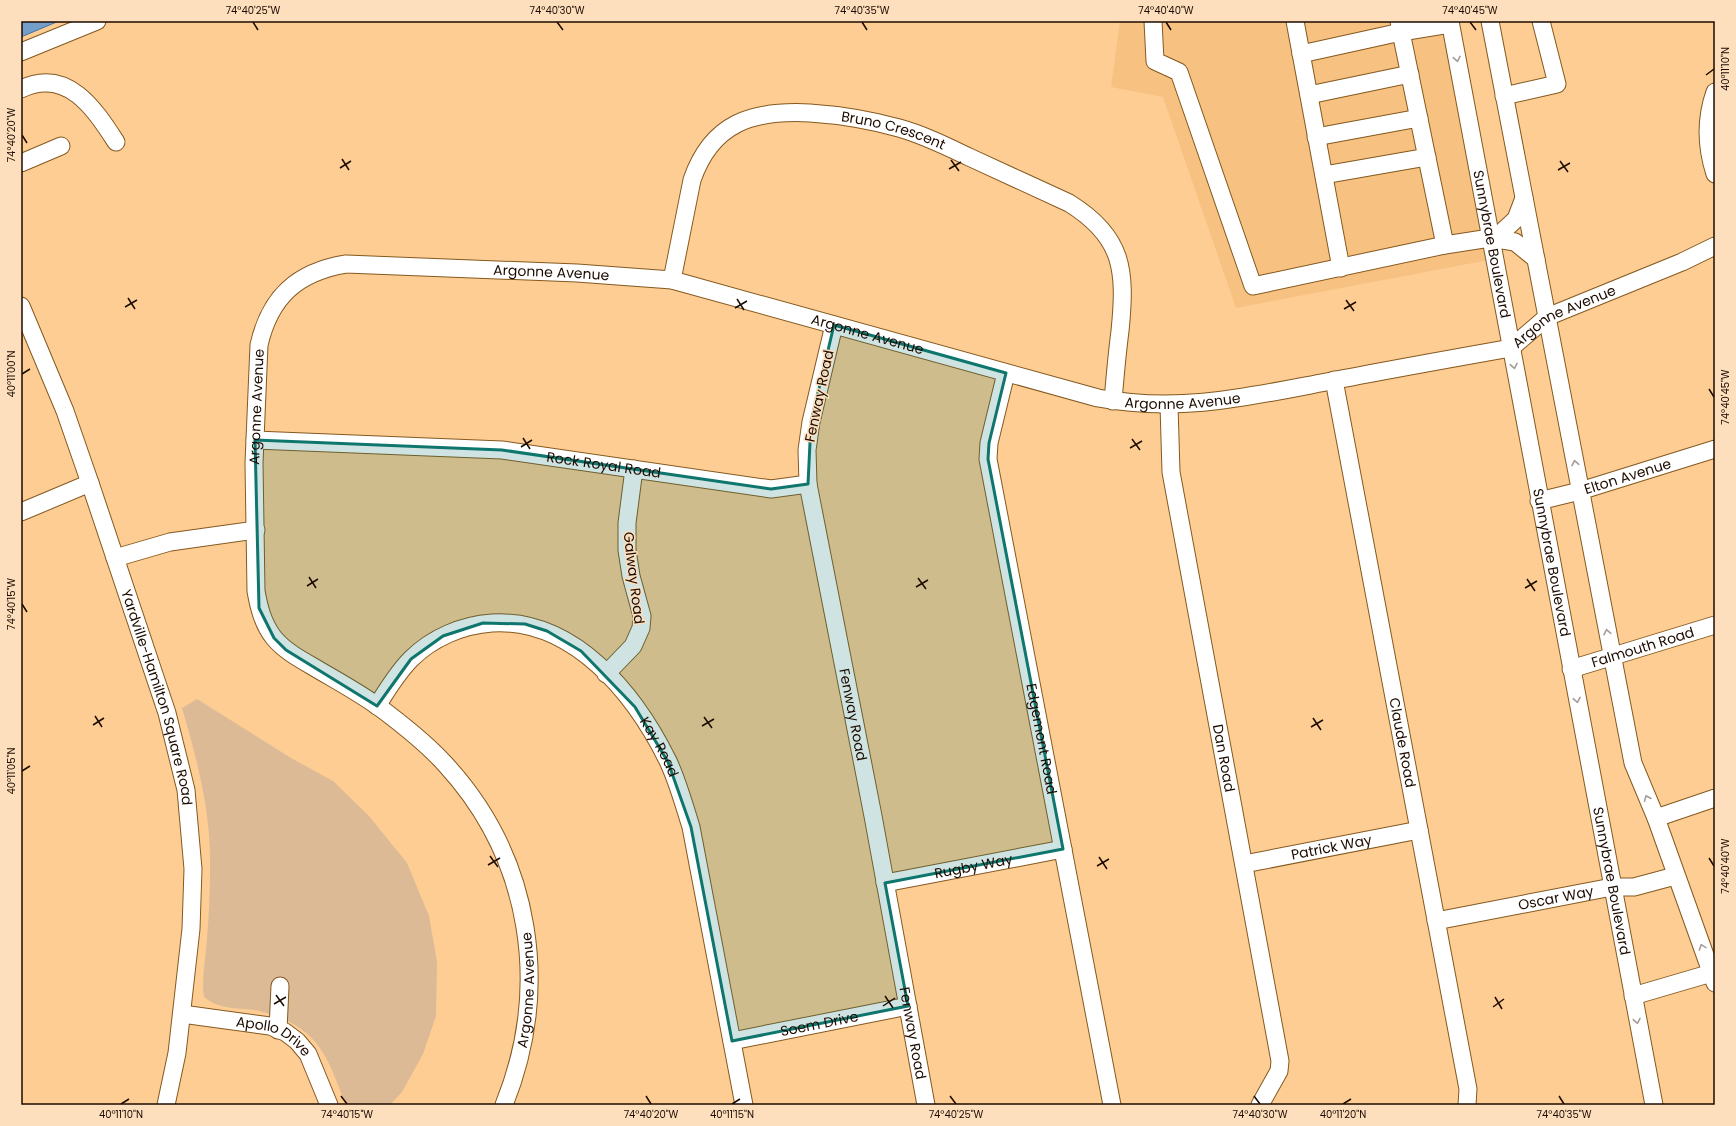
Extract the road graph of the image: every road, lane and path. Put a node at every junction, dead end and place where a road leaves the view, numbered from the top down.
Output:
1 (97, 21) edge
2 (1153, 21) edge
3 (1296, 21) edge
4 (1490, 21) edge
5 (1541, 21) edge
6 (1450, 22) edge
7 (1400, 26) edge
8 (21, 52) edge
9 (1301, 54) junction
10 (1410, 74) junction
11 (21, 88) edge
12 (1715, 92) edge
13 (1309, 95) junction
14 (1504, 96) junction
15 (1419, 118) junction
16 (1316, 136) junction
17 (116, 142) dead end
18 (61, 146) dead end
19 (1427, 157) junction
20 (21, 163) edge
21 (1715, 174) edge
22 (1324, 175) junction
23 (1524, 198) junction
24 (1490, 238) junction
25 (1445, 245) junction
26 (1715, 246) edge
27 (1536, 259) junction
28 (1342, 268) junction
29 (672, 280) junction
30 (21, 306) edge
31 (1547, 317) junction
32 (834, 325) junction
33 (1511, 348) junction
34 (1006, 373) junction
35 (1334, 380) junction
36 (1113, 400) junction
37 (1169, 405) junction
38 (255, 440) junction
39 (1715, 449) edge
40 (634, 469) junction
41 (90, 483) junction
42 (808, 484) junction
43 (1580, 491) junction
44 (1540, 501) junction
45 (21, 512) edge
46 (256, 530) junction
47 (115, 558) junction
48 (1715, 626) edge
49 (1612, 657) junction
50 (1571, 669) junction
51 (606, 674) junction
52 (377, 706) junction
53 (1715, 798) edge
54 (1656, 818) junction
55 (1419, 830) junction
56 (1063, 850) junction
57 (1244, 864) junction
58 (1675, 876) junction
59 (885, 883) junction
60 (1612, 887) junction
61 (1436, 921) junction
62 (1714, 976) edge
63 (280, 986) dead end
64 (1633, 996) junction
65 (908, 1006) junction
66 (182, 1014) junction
67 (278, 1030) junction
68 (732, 1041) junction
69 (166, 1105) edge
70 (329, 1105) edge
71 (504, 1105) edge
72 (744, 1105) edge
73 (926, 1105) edge
74 (1112, 1105) edge
75 (1260, 1105) edge
76 (1467, 1105) edge
77 (1654, 1105) edge

1 - 8 street
2 - 28 street
3 - 9 street
4 - 14 street
5 - 14 street
6 - 7 street
6 -> 24 street, Sunnybrae Boulevard
7 - 9 street
7 - 10 street
9 - 13 street
10 - 13 street
10 - 15 street
11 - 17 street
12 - 21 street
13 - 16 street
14 - 23 street
15 - 16 street
15 - 19 street
16 - 22 street
18 - 20 street
19 - 22 street
19 - 25 street
22 - 28 street
23 - 24 street
23 - 27 street
24 - 25 street
24 - 27 street
24 - 33 street, Sunnybrae Boulevard
25 - 28 street
26 - 31 street, Argonne Avenue
27 - 31 street
29 - 32 street, Argonne Avenue
29 - 36 street, Bruno Crescent
29 - 38 street, Argonne Avenue
30 - 41 street, Yardville-Hamilton Square Road
31 - 33 street, Argonne Avenue
43 -> 31 street
32 - 34 street, Argonne Avenue
32 - 42 street, Fenway Road
33 - 35 street, Argonne Avenue
33 -> 44 street, Sunnybrae Boulevard
34 - 36 street, Argonne Avenue
34 - 56 street, Edgemont Road
35 - 37 street, Argonne Avenue
35 - 55 street, Claude Road
36 - 37 street, Argonne Avenue
37 - 57 street, Dan Road
38 - 40 street, Rock Royal Road
38 - 46 street, Argonne Avenue
39 - 43 street, Elton Avenue
40 - 42 street, Rock Royal Road
40 - 51 street, Galway Road
41 - 45 street
41 - 47 street, Yardville-Hamilton Square Road
42 - 59 street, Fenway Road
43 - 44 street, Elton Avenue
49 -> 43 street
44 - 50 street, Sunnybrae Boulevard
46 - 47 street
46 - 52 street, Argonne Avenue
47 - 66 street, Yardville-Hamilton Square Road
48 - 49 street, Falmouth Road
49 - 50 street, Falmouth Road
54 -> 49 street
50 -> 60 street, Sunnybrae Boulevard
51 - 52 street, Kay Road
51 - 68 street, Kay Road
52 - 71 street, Argonne Avenue
53 - 54 street
54 - 58 street
55 - 57 street, Patrick Way
55 - 61 street, Claude Road
56 - 59 street, Rugby Way
56 - 74 street, Edgemont Road
57 - 75 street, Dan Road
58 - 60 street, Oscar Way
62 -> 58 street
59 - 65 street, Fenway Road
60 - 61 street, Oscar Way
60 - 64 street, Sunnybrae Boulevard
61 - 76 street, Claude Road
62 - 64 street
63 - 67 street
64 -> 77 street, Sunnybrae Boulevard
65 - 68 street, Soem Drive
65 - 73 street, Fenway Road
66 - 67 street, Apollo Drive
66 - 69 street, Yardville-Hamilton Square Road
67 - 70 street, Apollo Drive
68 - 72 street, Kay Road

